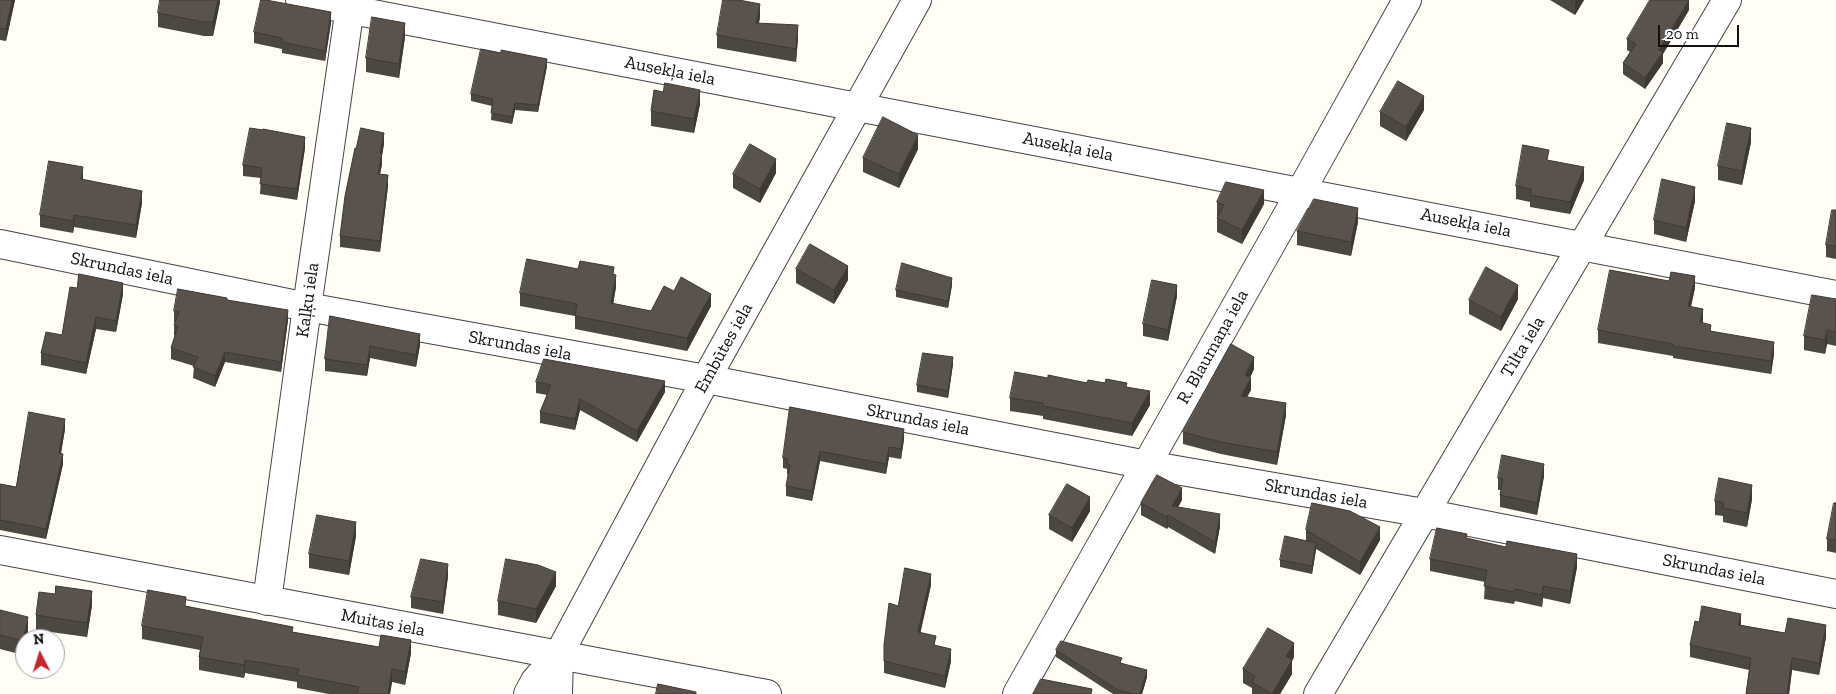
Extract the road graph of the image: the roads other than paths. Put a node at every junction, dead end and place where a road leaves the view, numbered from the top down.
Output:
1 (300, 0) edge
2 (917, 0) edge
3 (1407, 0) edge
4 (1728, 0) edge
5 (350, 5) edge
6 (859, 107) junction
7 (1301, 191) junction
8 (0, 244) edge
9 (1583, 246) junction
10 (1836, 295) edge
11 (307, 308) junction
12 (706, 379) junction
13 (1147, 465) junction
14 (1424, 513) junction
15 (0, 550) edge
16 (1836, 594) edge
17 (267, 601) junction
18 (559, 654) junction
19 (528, 694) edge
20 (558, 694) edge
21 (767, 694) edge
22 (1017, 694) edge
23 (1318, 694) edge

1 - 5 street, Ausekļa iela
2 - 6 street, Embūtes iela
3 - 7 street, R. Blaumaņa iela
4 - 9 street, Tilta iela
5 - 6 street, Ausekļa iela
5 - 11 street, Kaļķu iela
6 - 7 street, Ausekļa iela
6 - 12 street, Embūtes iela
7 - 9 street, Ausekļa iela
7 - 13 street, R. Blaumaņa iela
8 - 11 street, Skrundas iela
9 - 10 street, Ausekļa iela
9 - 14 street, Tilta iela
11 - 12 street, Skrundas iela
11 - 17 street, Kaļķu iela
12 - 13 street, Skrundas iela
12 - 18 street, Embūtes iela
13 - 14 street, Skrundas iela
13 - 22 street, R. Blaumaņa iela
14 - 16 street, Skrundas iela
14 - 23 street, Tilta iela
15 - 17 street, Muitas iela
17 - 18 street, Muitas iela
18 - 19 street, Embūtes iela
18 - 20 street
18 - 21 street, Muitas iela

